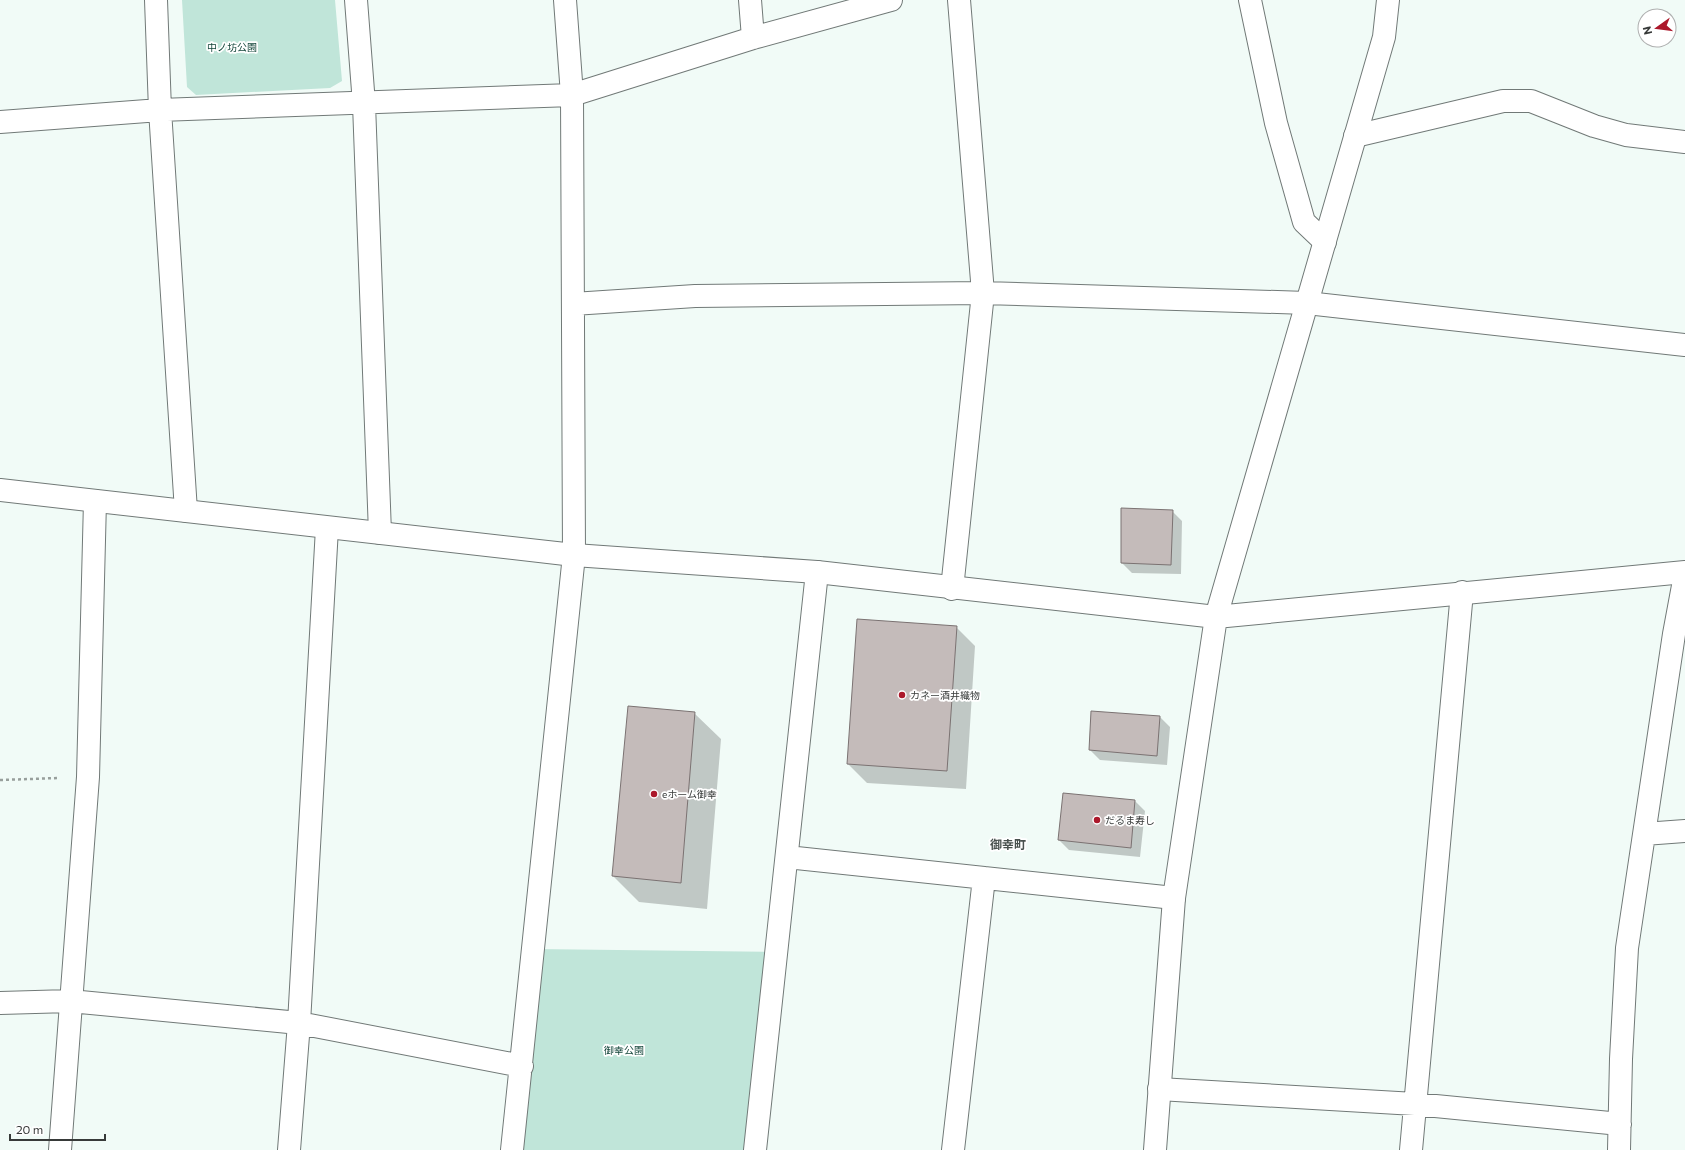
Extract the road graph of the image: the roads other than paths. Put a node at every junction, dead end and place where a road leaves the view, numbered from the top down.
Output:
1 (156, 0) edge
2 (356, 0) edge
3 (565, 0) edge
4 (750, 0) edge
5 (891, 0) edge
6 (959, 0) edge
7 (1250, 0) edge
8 (1388, 0) edge
9 (752, 38) junction
10 (572, 95) junction
11 (364, 104) junction
12 (160, 110) junction
13 (0, 122) edge
14 (1355, 136) junction
15 (1685, 142) edge
16 (1325, 242) junction
17 (983, 293) junction
18 (1307, 303) junction
19 (573, 304) junction
20 (1685, 345) edge
21 (0, 490) edge
22 (95, 500) junction
23 (186, 511) junction
24 (327, 528) junction
25 (380, 533) junction
26 (574, 555) junction
27 (817, 572) junction
28 (1685, 572) edge
29 (1685, 575) edge
30 (952, 588) junction
31 (1462, 592) junction
32 (1216, 618) junction
33 (1685, 831) edge
34 (1644, 834) junction
35 (787, 857) junction
36 (984, 878) junction
37 (1174, 898) junction
38 (70, 1001) junction
39 (0, 1003) edge
40 (299, 1023) junction
41 (522, 1066) junction
42 (1159, 1089) junction
43 (1415, 1104) junction
44 (1620, 1124) junction
45 (60, 1150) edge
46 (289, 1150) edge
47 (512, 1150) edge
48 (755, 1150) edge
49 (953, 1150) edge
50 (1155, 1150) edge
51 (1411, 1150) edge
52 (1619, 1150) edge

1 - 12 street
2 - 11 street
3 - 10 street
4 - 9 street
5 - 9 street
6 - 17 street
7 - 16 street
8 - 14 street
9 - 10 street
10 - 11 street
10 - 19 street
11 - 12 street
11 - 25 street
12 - 13 street
12 - 23 street
14 - 15 street
14 - 16 street
16 - 18 street
17 - 18 street
17 - 19 street
17 - 30 street
18 - 20 street
18 - 32 street
19 - 26 street
21 - 22 street
22 - 23 street
22 - 38 street
23 - 24 street
24 - 25 street
24 - 40 street
25 - 26 street
26 - 27 street
26 - 41 street
27 - 30 street
27 - 35 street
28 - 31 street
29 - 34 street
30 - 32 street
31 - 32 street
31 - 43 street
32 - 37 street
33 - 34 street
34 - 44 street
35 - 36 street
35 - 48 street
36 - 37 street
36 - 49 street
37 - 42 street
38 - 39 street
38 - 40 street
38 - 45 street
40 - 41 street
40 - 46 street
41 - 47 street
42 - 43 street
42 - 50 street
43 - 44 street
43 - 51 street
44 - 52 street

